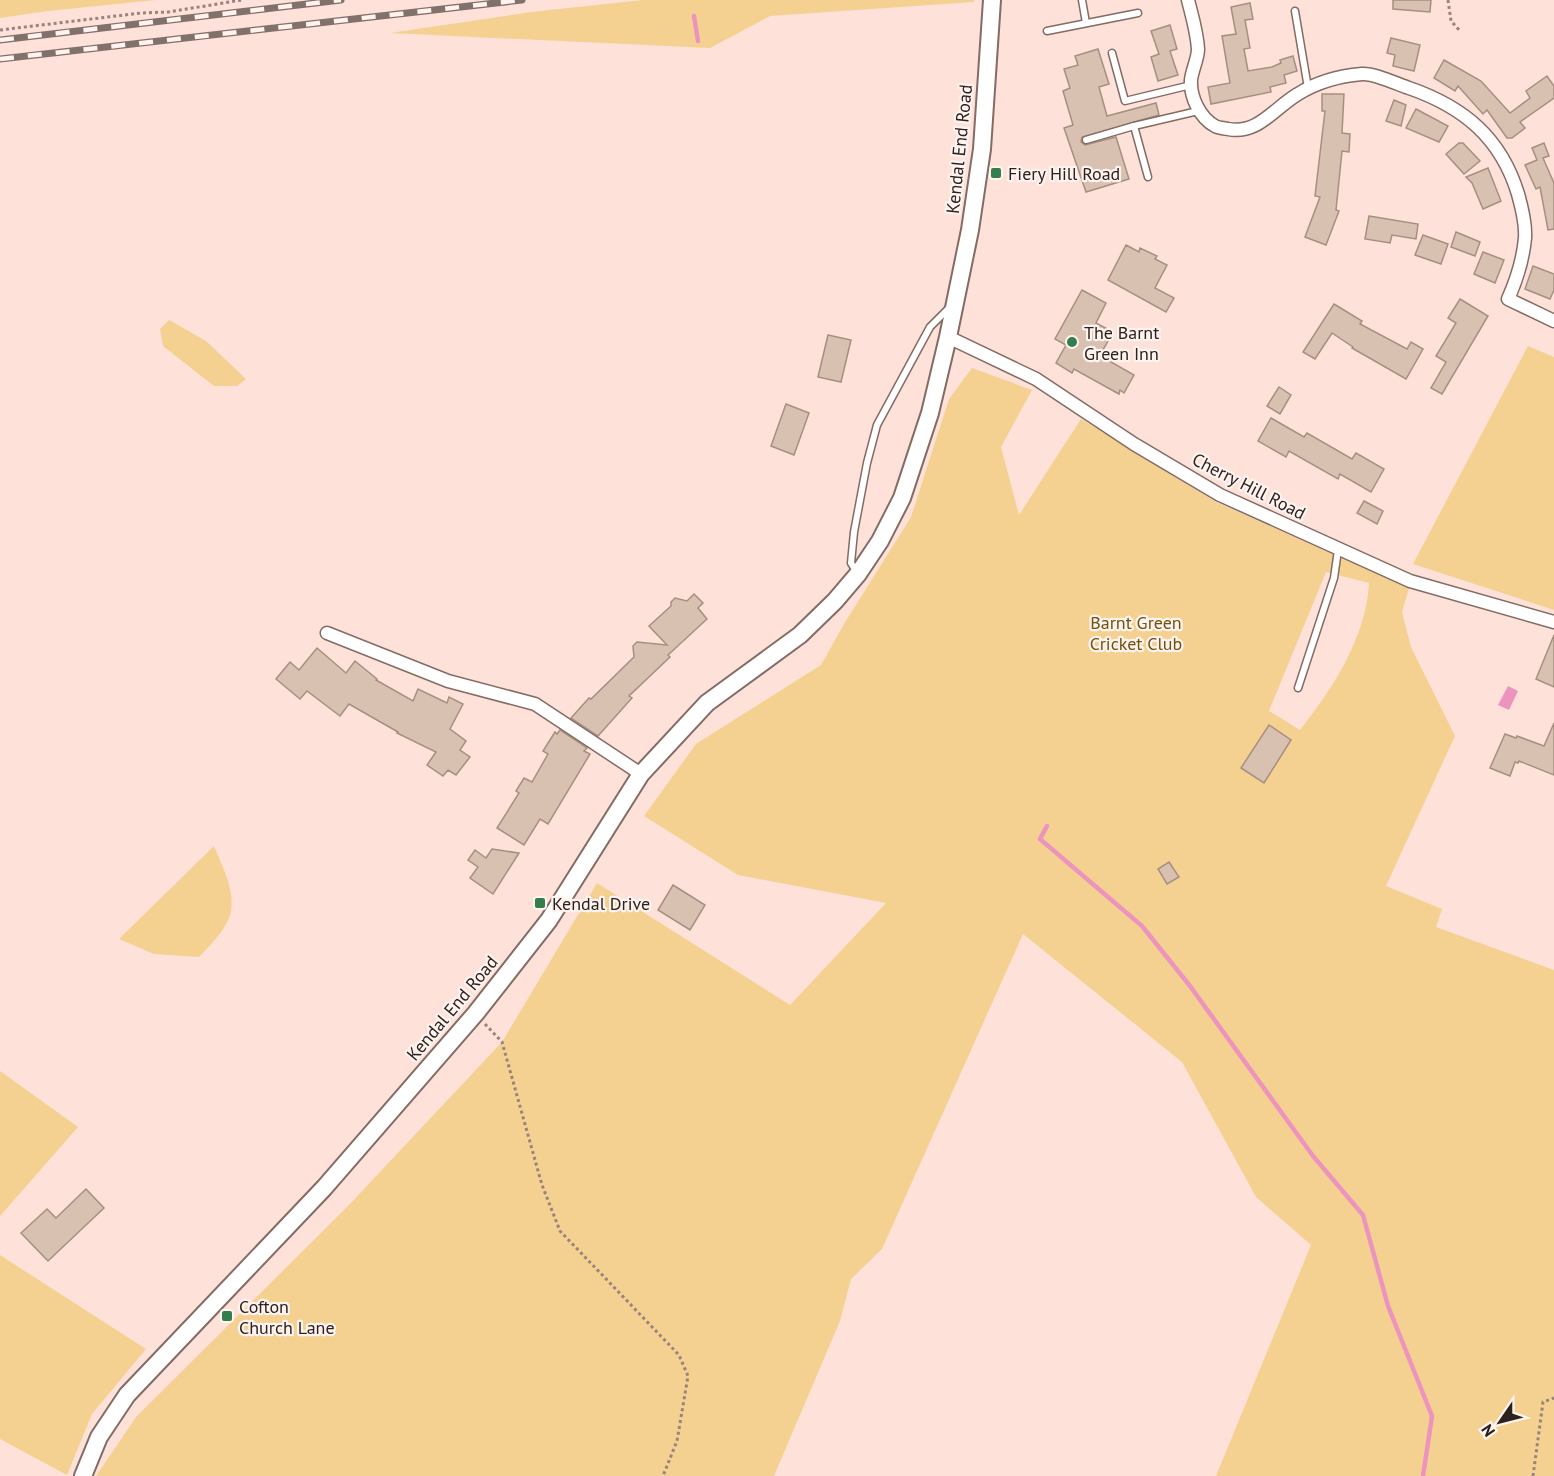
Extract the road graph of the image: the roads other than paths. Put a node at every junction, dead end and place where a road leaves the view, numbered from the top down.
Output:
1 (992, 0) edge
2 (1082, 0) edge
3 (1188, 0) edge
4 (1295, 11) dead end
5 (1138, 13) dead end
6 (1086, 23) junction
7 (1047, 31) dead end
8 (1112, 53) dead end
9 (1192, 85) junction
10 (1308, 89) junction
11 (1198, 111) junction
12 (1134, 126) junction
13 (1086, 140) dead end
14 (1148, 177) dead end
15 (955, 302) junction
16 (1554, 321) edge
17 (948, 337) junction
18 (1338, 550) junction
19 (858, 574) junction
20 (1554, 622) edge
21 (327, 633) dead end
22 (1298, 688) dead end
23 (641, 774) junction
24 (83, 1476) edge

1 - 15 main road, Kendal End Road
2 - 6 lane
3 - 9 street
4 - 10 lane
5 - 6 lane
6 - 7 lane
8 - 9 lane
9 - 11 street
10 - 11 street
10 - 16 street
11 - 12 lane
12 - 13 lane
12 - 14 lane
15 - 17 main road, Kendal End Road
15 - 19 lane
17 - 18 street, Cherry Hill Road
17 - 19 main road, Kendal End Road
18 - 20 street, Cherry Hill Road
18 - 22 lane
19 - 23 main road, Kendal End Road
21 - 23 street
23 - 24 main road, Kendal End Road

